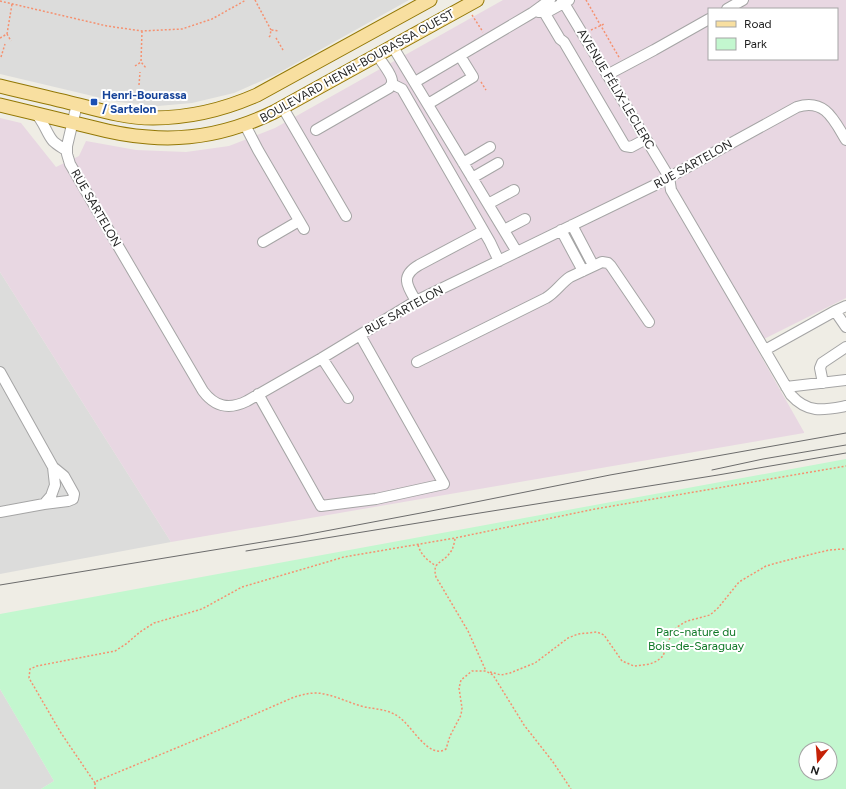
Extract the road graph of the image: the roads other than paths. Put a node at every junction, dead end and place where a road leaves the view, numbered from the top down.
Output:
1 (430, 0) edge
2 (477, 0) edge
3 (550, 0) edge
4 (743, 0) edge
5 (565, 1) edge
6 (729, 8) edge
7 (542, 9) junction
8 (708, 20) edge
9 (394, 47) junction
10 (378, 55) junction
11 (460, 56) junction
12 (607, 75) junction
13 (415, 82) junction
14 (392, 84) junction
15 (0, 86) edge
16 (77, 104) junction
17 (428, 104) junction
18 (0, 105) edge
19 (283, 108) junction
20 (35, 113) junction
21 (72, 123) junction
22 (245, 125) junction
23 (316, 130) dead end
24 (646, 139) junction
25 (846, 140) edge
26 (490, 147) dead end
27 (67, 151) junction
28 (498, 163) dead end
29 (464, 164) junction
30 (669, 177) junction
31 (472, 178) junction
32 (514, 190) dead end
33 (488, 204) junction
34 (346, 216) dead end
35 (525, 219) dead end
36 (572, 225) junction
37 (504, 230) junction
38 (561, 230) junction
39 (483, 231) junction
40 (263, 242) dead end
41 (517, 252) junction
42 (499, 261) junction
43 (593, 265) junction
44 (583, 270) junction
45 (416, 301) junction
46 (846, 306) edge
47 (835, 311) junction
48 (649, 322) dead end
49 (846, 326) edge
50 (360, 335) junction
51 (846, 347) edge
52 (765, 350) junction
53 (322, 358) junction
54 (417, 362) dead end
55 (0, 372) edge
56 (846, 380) edge
57 (823, 383) junction
58 (786, 387) junction
59 (258, 394) junction
60 (348, 398) dead end
61 (846, 406) edge
62 (53, 467) junction
63 (44, 504) junction
64 (0, 512) edge

1 - 16 main road, BOULEVARD HENRI-BOURASSA OUEST
2 - 9 main road, BOULEVARD HENRI-BOURASSA OUEST
3 - 7 street
4 - 6 street
5 - 7 street
5 - 12 street, AVENUE FÉLIX-LECLERC
7 - 11 street
7 - 24 street
8 - 12 street
9 - 10 main road, BOULEVARD HENRI-BOURASSA OUEST
9 - 13 street
10 - 14 street
10 - 19 main road, BOULEVARD HENRI-BOURASSA OUEST
11 - 13 street
11 - 17 street
12 - 24 street, AVENUE FÉLIX-LECLERC
13 - 17 street
14 - 23 street
14 - 39 street
15 - 16 main road, BOULEVARD HENRI-BOURASSA OUEST
16 - 21 street, RUE SARTELON
17 - 29 street
18 - 20 main road, BOULEVARD HENRI-BOURASSA OUEST
19 - 22 main road, BOULEVARD HENRI-BOURASSA OUEST
19 - 34 street
20 - 21 main road, BOULEVARD HENRI-BOURASSA OUEST
20 - 27 street
21 - 22 main road, BOULEVARD HENRI-BOURASSA OUEST
21 - 27 street, RUE SARTELON
22 - 40 street
24 - 30 street, AVENUE FÉLIX-LECLERC
25 - 30 street, RUE SARTELON
26 - 29 street
27 - 59 street, RUE SARTELON
28 - 31 street
29 - 31 street
30 - 36 street, RUE SARTELON
30 - 52 street, AVENUE FÉLIX-LECLERC
31 - 33 street
32 - 33 street
33 - 37 street
35 - 37 street
36 - 38 street, RUE SARTELON
36 - 43 street
37 - 41 street
38 - 41 street, RUE SARTELON
38 - 44 street
39 - 42 street
39 - 45 street
41 - 42 street, RUE SARTELON
42 - 45 street, RUE SARTELON
43 - 44 street
43 - 48 street
44 - 54 street
45 - 50 street, RUE SARTELON
46 - 47 street
47 - 49 street
47 - 52 street
50 - 53 street, RUE SARTELON
50 - 59 street
51 - 57 street
52 - 58 street, AVENUE FÉLIX-LECLERC
53 - 59 street, RUE SARTELON
53 - 60 street
55 - 62 street
56 - 57 street
57 - 58 street
58 - 61 street, AVENUE FÉLIX-LECLERC
62 - 63 street
62 - 63 street
63 - 64 street

